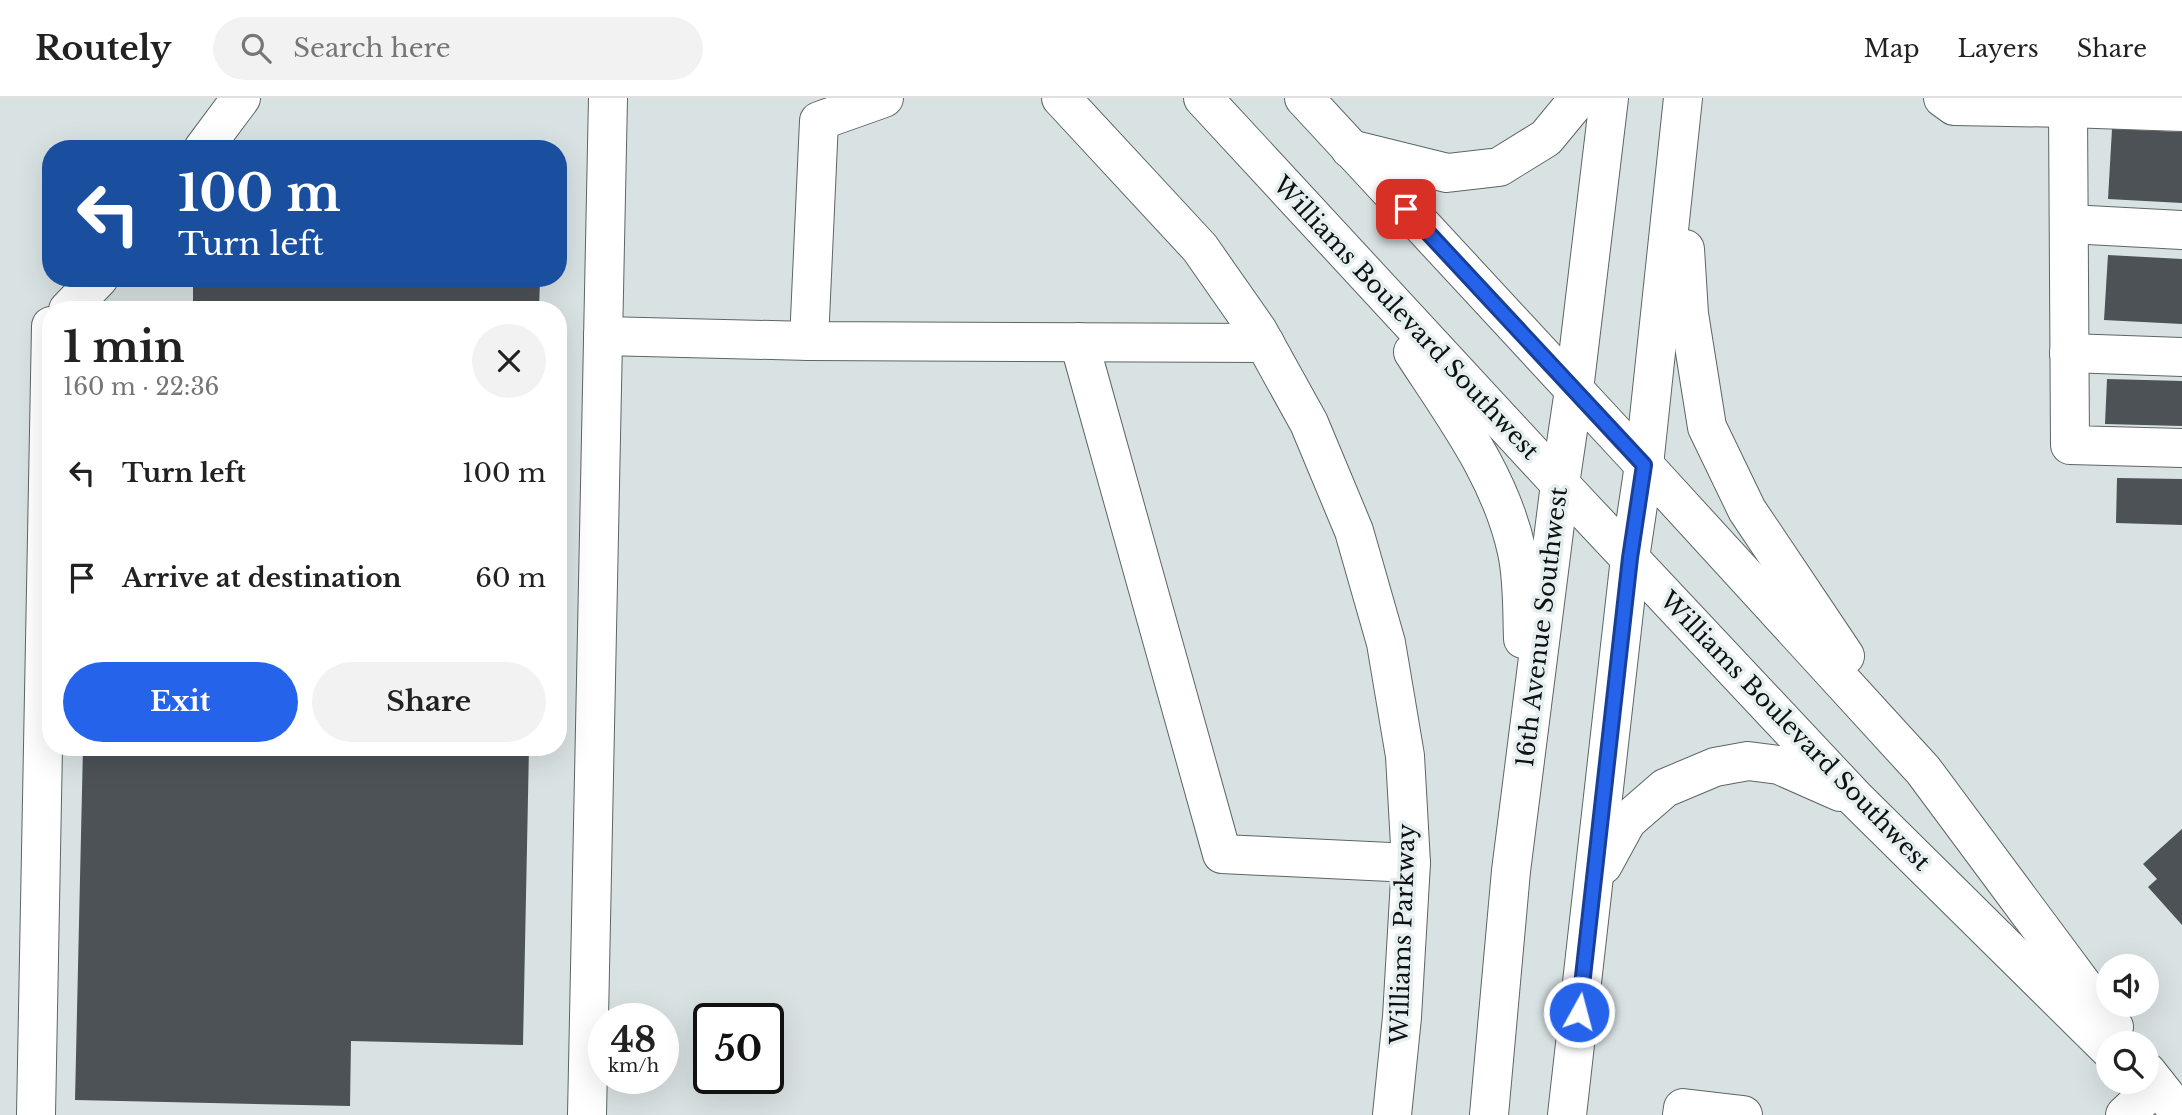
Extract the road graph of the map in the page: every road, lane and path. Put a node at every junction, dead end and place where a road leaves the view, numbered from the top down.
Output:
1 (241, 98) edge
2 (608, 98) edge
3 (884, 98) edge
4 (1061, 98) edge
5 (1203, 98) edge
6 (1304, 98) edge
7 (1579, 98) edge
8 (1609, 98) edge
9 (1683, 98) edge
10 (1943, 98) edge
11 (2067, 108) junction
12 (2182, 113) edge
13 (210, 140) edge
14 (1679, 140) junction
15 (1350, 149) junction
16 (2069, 223) junction
17 (2182, 230) edge
18 (1350, 257) junction
19 (90, 287) edge
20 (77, 301) edge
21 (603, 336) junction
22 (809, 341) junction
23 (1079, 342) junction
24 (1265, 343) junction
25 (2070, 353) junction
26 (2182, 357) edge
27 (1574, 390) junction
28 (2182, 448) edge
29 (1644, 465) junction
30 (1560, 484) junction
31 (1630, 558) junction
32 (1526, 751) junction
33 (43, 756) edge
34 (1923, 770) junction
35 (1855, 798) junction
36 (1411, 863) junction
37 (1594, 882) junction
38 (2117, 1031) edge
39 (2096, 1036) edge
40 (36, 1115) edge
41 (587, 1115) edge
42 (1392, 1115) edge
43 (1489, 1115) edge
44 (1567, 1115) edge
45 (1682, 1115) edge
46 (1743, 1115) edge

1 - 13 main road
2 - 21 main road
3 - 22 main road
4 - 24 main road, Williams Parkway
5 - 18 main road, Williams Boulevard Southwest
6 - 15 main road
7 - 15 main road
8 - 27 main road, 16th Avenue Southwest
9 - 14 main road
10 - 11 main road
11 - 12 main road
11 - 16 main road
14 - 29 main road
14 - 34 main road
15 - 27 main road
16 - 17 main road
16 - 25 main road
18 - 30 main road, Williams Boulevard Southwest
18 - 32 main road
19 - 20 main road
21 - 22 main road
21 - 41 main road
22 - 23 main road
23 - 24 main road
23 - 36 main road
24 - 36 main road, Williams Parkway
25 - 26 main road
25 - 28 main road
27 - 29 main road
27 - 30 main road, 16th Avenue Southwest
29 - 31 main road
29 - 34 main road
30 - 31 main road, Williams Boulevard Southwest
30 - 32 main road, 16th Avenue Southwest
31 - 35 main road, Williams Boulevard Southwest
31 - 37 main road
32 - 43 main road, 16th Avenue Southwest
33 - 40 main road
34 - 38 main road
35 - 37 main road
35 - 39 main road, Williams Boulevard Southwest
36 - 42 main road, Williams Parkway
37 - 44 main road
45 - 46 main road

